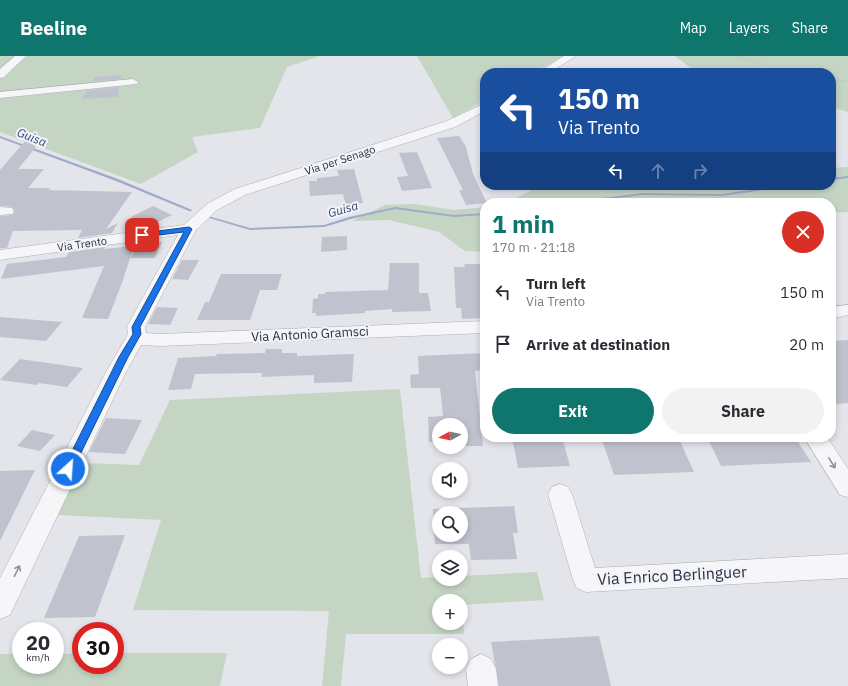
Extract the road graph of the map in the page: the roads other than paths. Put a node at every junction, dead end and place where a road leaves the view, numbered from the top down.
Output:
1 (571, 56) edge
2 (18, 59) edge
3 (0, 61) edge
4 (551, 68) edge
5 (0, 75) edge
6 (133, 82) dead end
7 (0, 95) edge
8 (480, 109) edge
9 (193, 223) junction
10 (0, 255) edge
11 (848, 310) edge
12 (836, 312) edge
13 (480, 327) edge
14 (137, 334) junction
15 (818, 442) edge
16 (848, 488) edge
17 (560, 494) dead end
18 (848, 566) edge
19 (0, 606) edge

1 - 4 street
2 - 3 street
2 - 5 street
6 - 7 street
8 - 9 street, Via per Senago
9 - 10 street, Via Trento
9 - 14 street
11 - 12 street
13 - 14 street, Via Antonio Gramsci
19 -> 14 street
15 -> 16 street
17 - 18 street, Via Enrico Berlinguer

